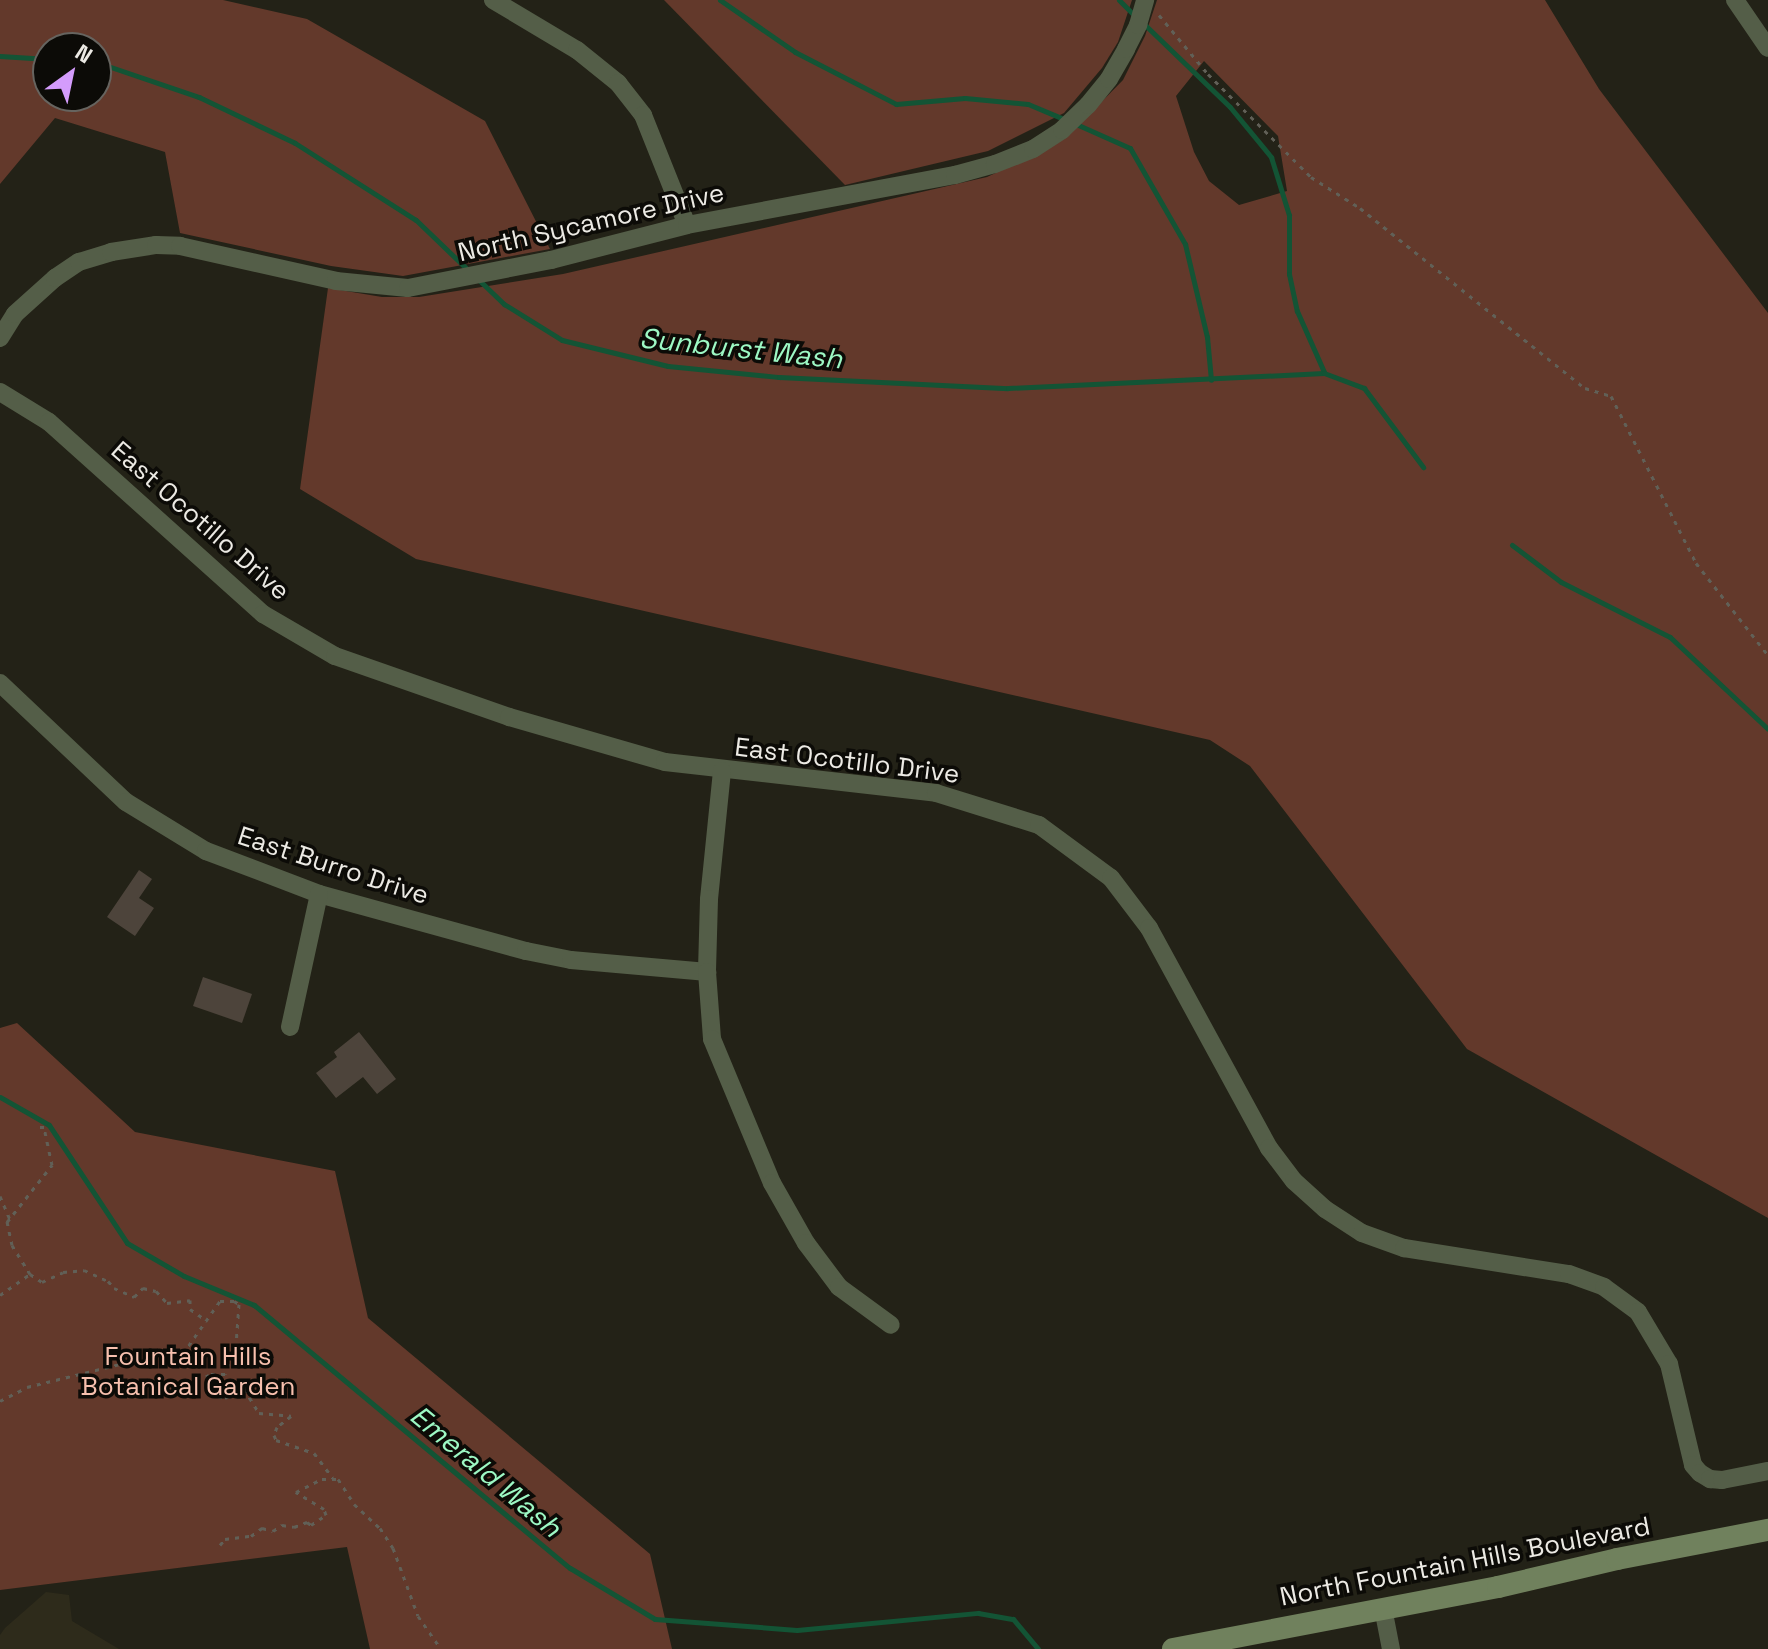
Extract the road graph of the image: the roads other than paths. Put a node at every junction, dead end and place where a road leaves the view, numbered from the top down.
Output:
1 (493, 0) edge
2 (1735, 0) edge
3 (1150, 5) edge
4 (1768, 48) edge
5 (687, 225) junction
6 (0, 338) edge
7 (0, 392) edge
8 (0, 683) edge
9 (722, 771) junction
10 (319, 894) junction
11 (707, 972) junction
12 (290, 1027) dead end
13 (891, 1325) dead end
14 (1768, 1471) edge
15 (1768, 1530) edge
16 (1383, 1608) junction
17 (1173, 1649) edge
18 (1391, 1649) edge

1 - 5 street
2 - 4 street
3 - 5 street, North Sycamore Drive
5 - 6 street, North Sycamore Drive
7 - 9 street, East Ocotillo Drive
8 - 10 street, East Burro Drive
9 - 11 street
9 - 14 street, East Ocotillo Drive
10 - 11 street, East Burro Drive
10 - 12 street
11 - 13 street
15 - 16 main road, North Fountain Hills Boulevard
16 - 17 main road, North Fountain Hills Boulevard
16 - 18 street

